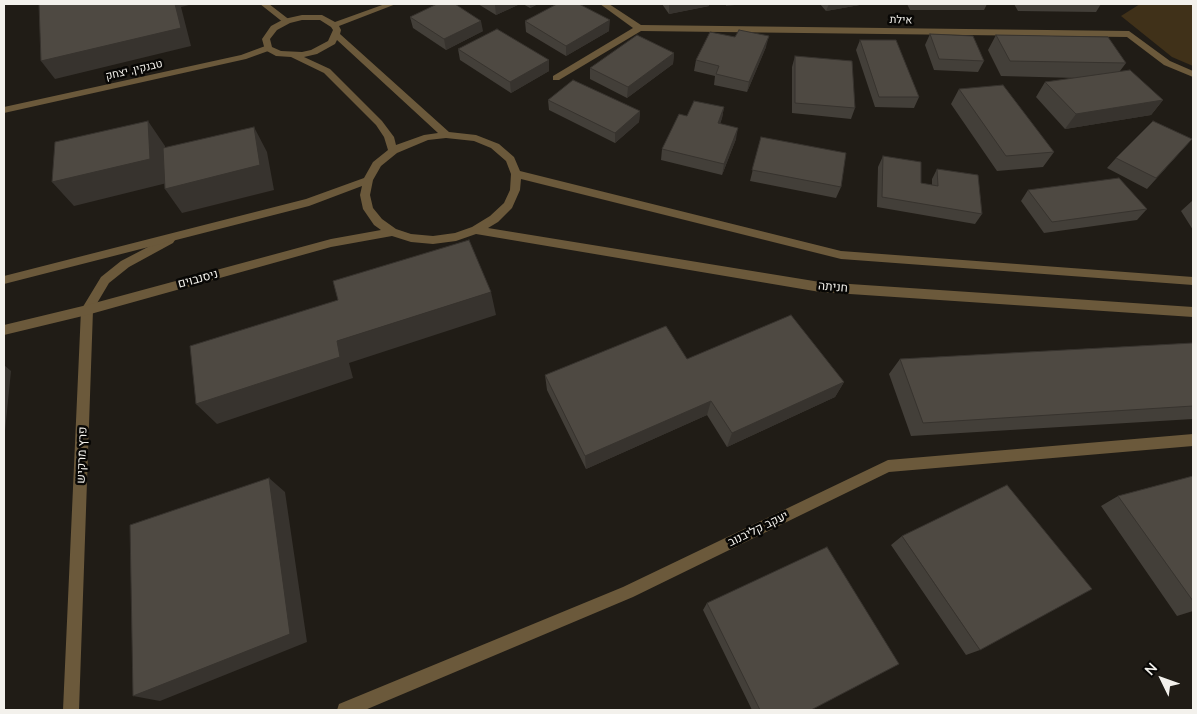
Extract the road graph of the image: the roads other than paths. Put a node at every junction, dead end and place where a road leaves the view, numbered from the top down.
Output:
1 (264, 4) edge
2 (392, 4) edge
3 (604, 4) edge
4 (287, 21) junction
5 (334, 25) junction
6 (639, 28) junction
7 (336, 35) junction
8 (268, 48) junction
9 (290, 56) junction
10 (1193, 74) edge
11 (556, 78) dead end
12 (4, 110) edge
13 (446, 135) junction
14 (393, 151) junction
15 (516, 174) junction
16 (368, 180) junction
17 (476, 230) junction
18 (392, 232) junction
19 (169, 240) junction
20 (4, 280) edge
21 (1193, 282) edge
22 (87, 310) junction
23 (1193, 312) edge
24 (4, 330) edge
25 (1193, 440) edge
26 (71, 710) edge
27 (345, 710) edge

1 - 4 street
2 - 5 street
3 - 6 street
4 - 5 street
4 - 8 street
5 - 7 street
6 - 10 street, אילת
6 - 11 street
7 - 9 street
7 - 13 street
8 - 9 street
8 - 12 street, טבנקין, יצחק
9 - 14 street
13 - 14 street
13 - 15 street
14 - 16 street
15 - 17 street
15 - 21 street
16 - 18 street
16 - 19 street
17 - 18 street
17 - 23 street, חניתה
18 - 22 street, ניסנבוים
19 - 20 street
19 - 22 street, פרץ מרקיש
22 - 24 street, ניסנבוים
22 - 26 street, פרץ מרקיש
25 - 27 street, יעקב קליבנוב

